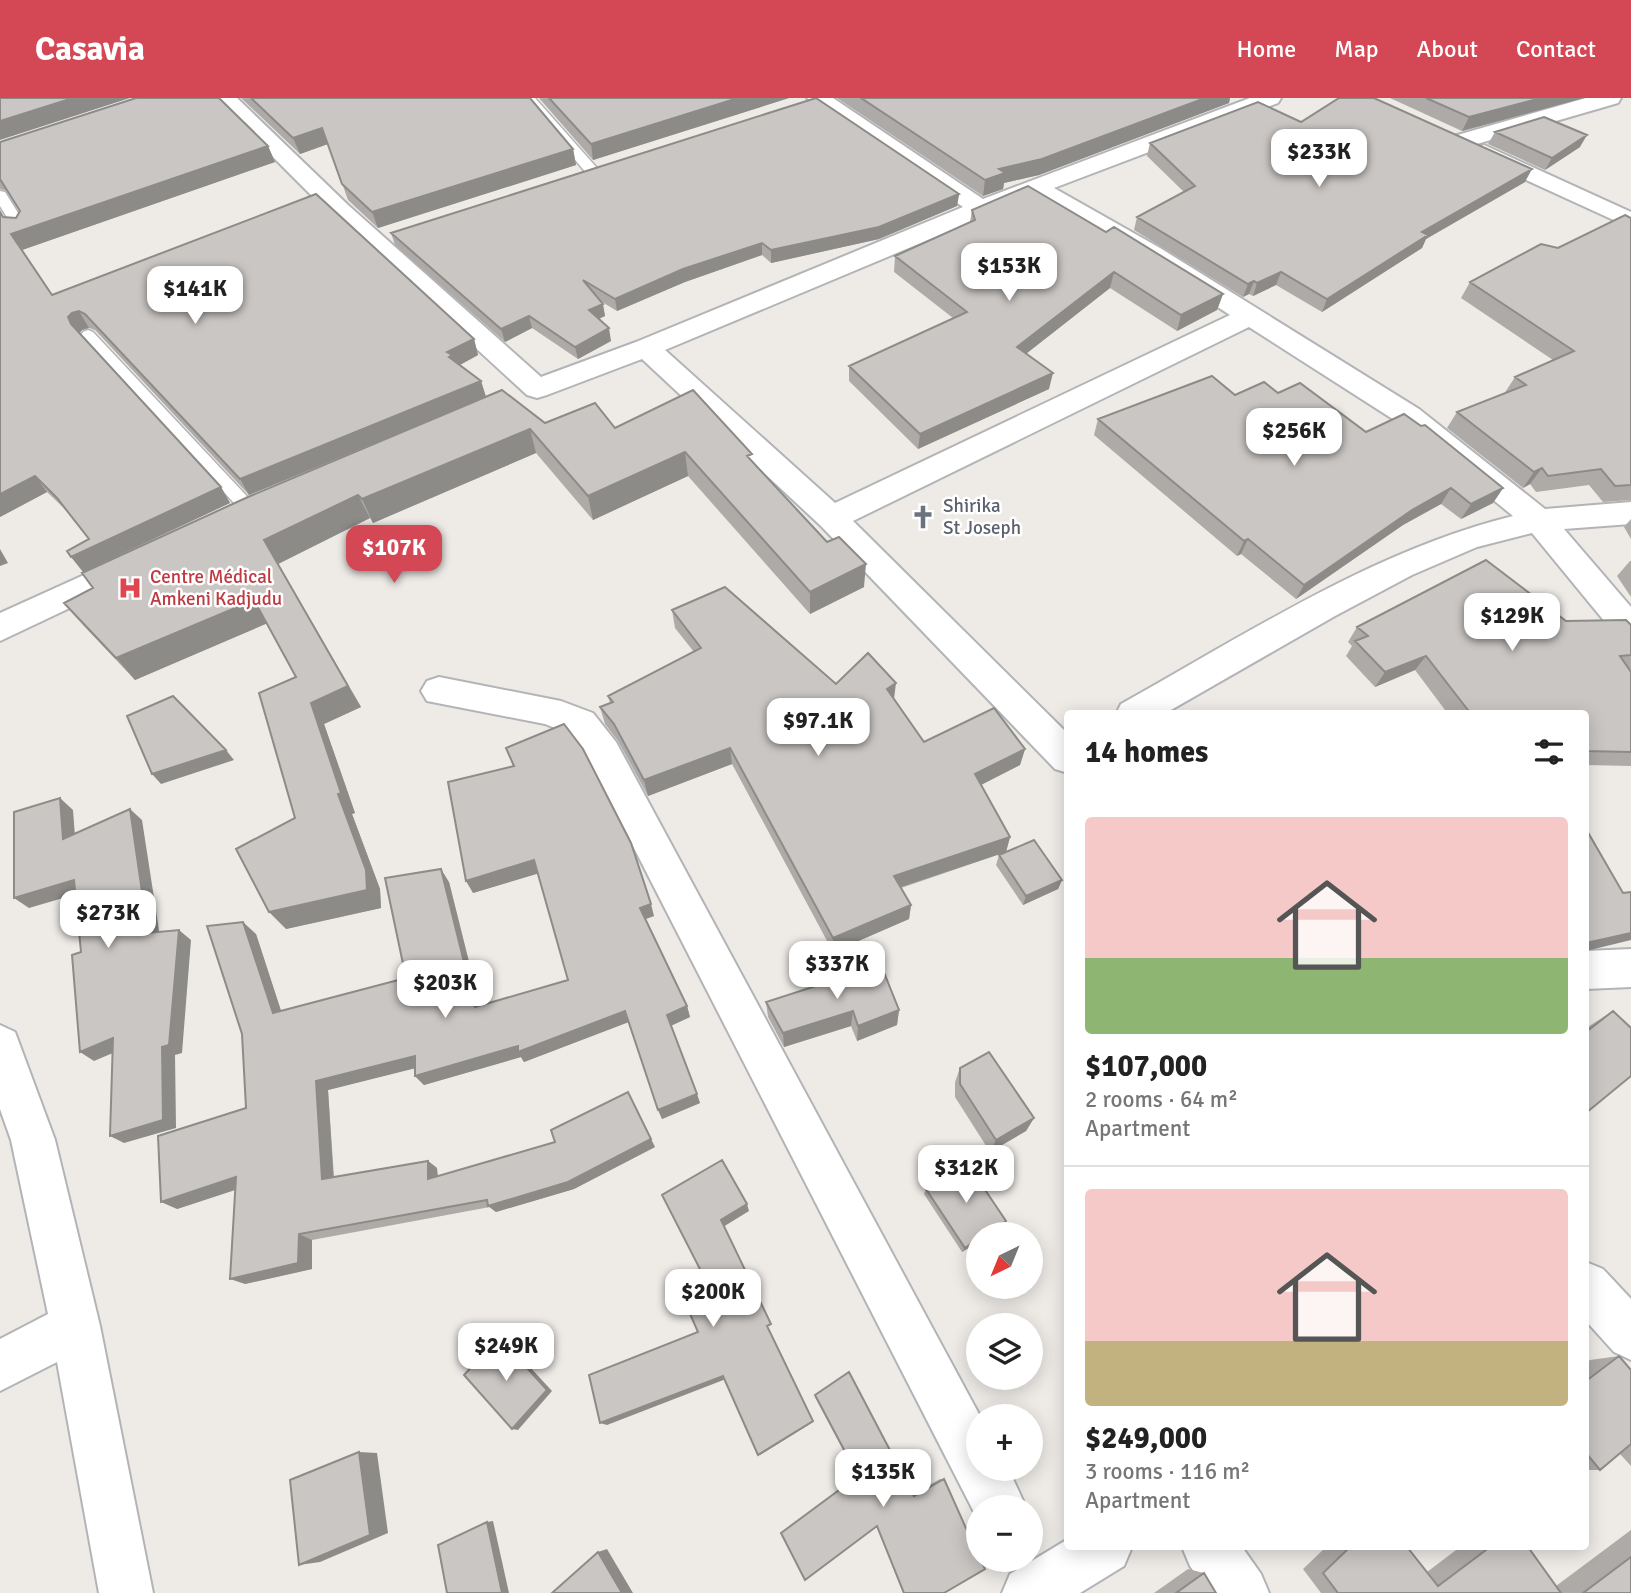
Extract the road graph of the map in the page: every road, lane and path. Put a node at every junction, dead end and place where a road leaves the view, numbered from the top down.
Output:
1 (225, 98) edge
2 (529, 98) edge
3 (819, 98) edge
4 (1270, 98) edge
5 (1550, 98) edge
6 (1611, 98) edge
7 (794, 107) edge
8 (1573, 108) junction
9 (1438, 130) edge
10 (1462, 141) junction
11 (618, 163) edge
12 (592, 171) junction
13 (566, 179) edge
14 (1036, 188) junction
15 (0, 195) edge
16 (981, 208) junction
17 (1631, 221) edge
18 (21, 229) edge
19 (1251, 315) junction
20 (88, 335) edge
21 (646, 348) junction
22 (250, 511) edge
23 (1631, 513) edge
24 (832, 518) junction
25 (1539, 520) junction
26 (162, 551) edge
27 (0, 628) edge
28 (1631, 630) edge
29 (439, 691) dead end
30 (1141, 710) edge
31 (1064, 753) edge
32 (1631, 968) edge
33 (1589, 970) edge
34 (0, 1046) edge
35 (1589, 1289) edge
36 (75, 1326) junction
37 (1631, 1335) edge
38 (0, 1366) edge
39 (966, 1442) edge
40 (1098, 1550) edge
41 (1211, 1550) edge
42 (1033, 1579) edge
43 (126, 1593) edge
44 (1242, 1593) edge

1 - 21 street
2 - 12 lane
3 - 7 street
3 - 16 street
4 - 14 street
5 - 8 street
6 - 8 street
8 - 10 street
9 - 10 street
10 - 17 street
11 - 12 street
12 - 13 street
14 - 16 street
14 - 19 street
15 - 18 lane
16 - 21 street
19 - 24 street
19 - 25 street
20 - 22 lane
21 - 24 street
23 - 25 street
24 - 31 street
25 - 28 street
25 - 30 street
26 - 27 street
29 - 39 street
32 - 33 street
34 - 36 street
35 - 37 street
36 - 38 street
36 - 43 street
40 - 42 street
41 - 44 street

